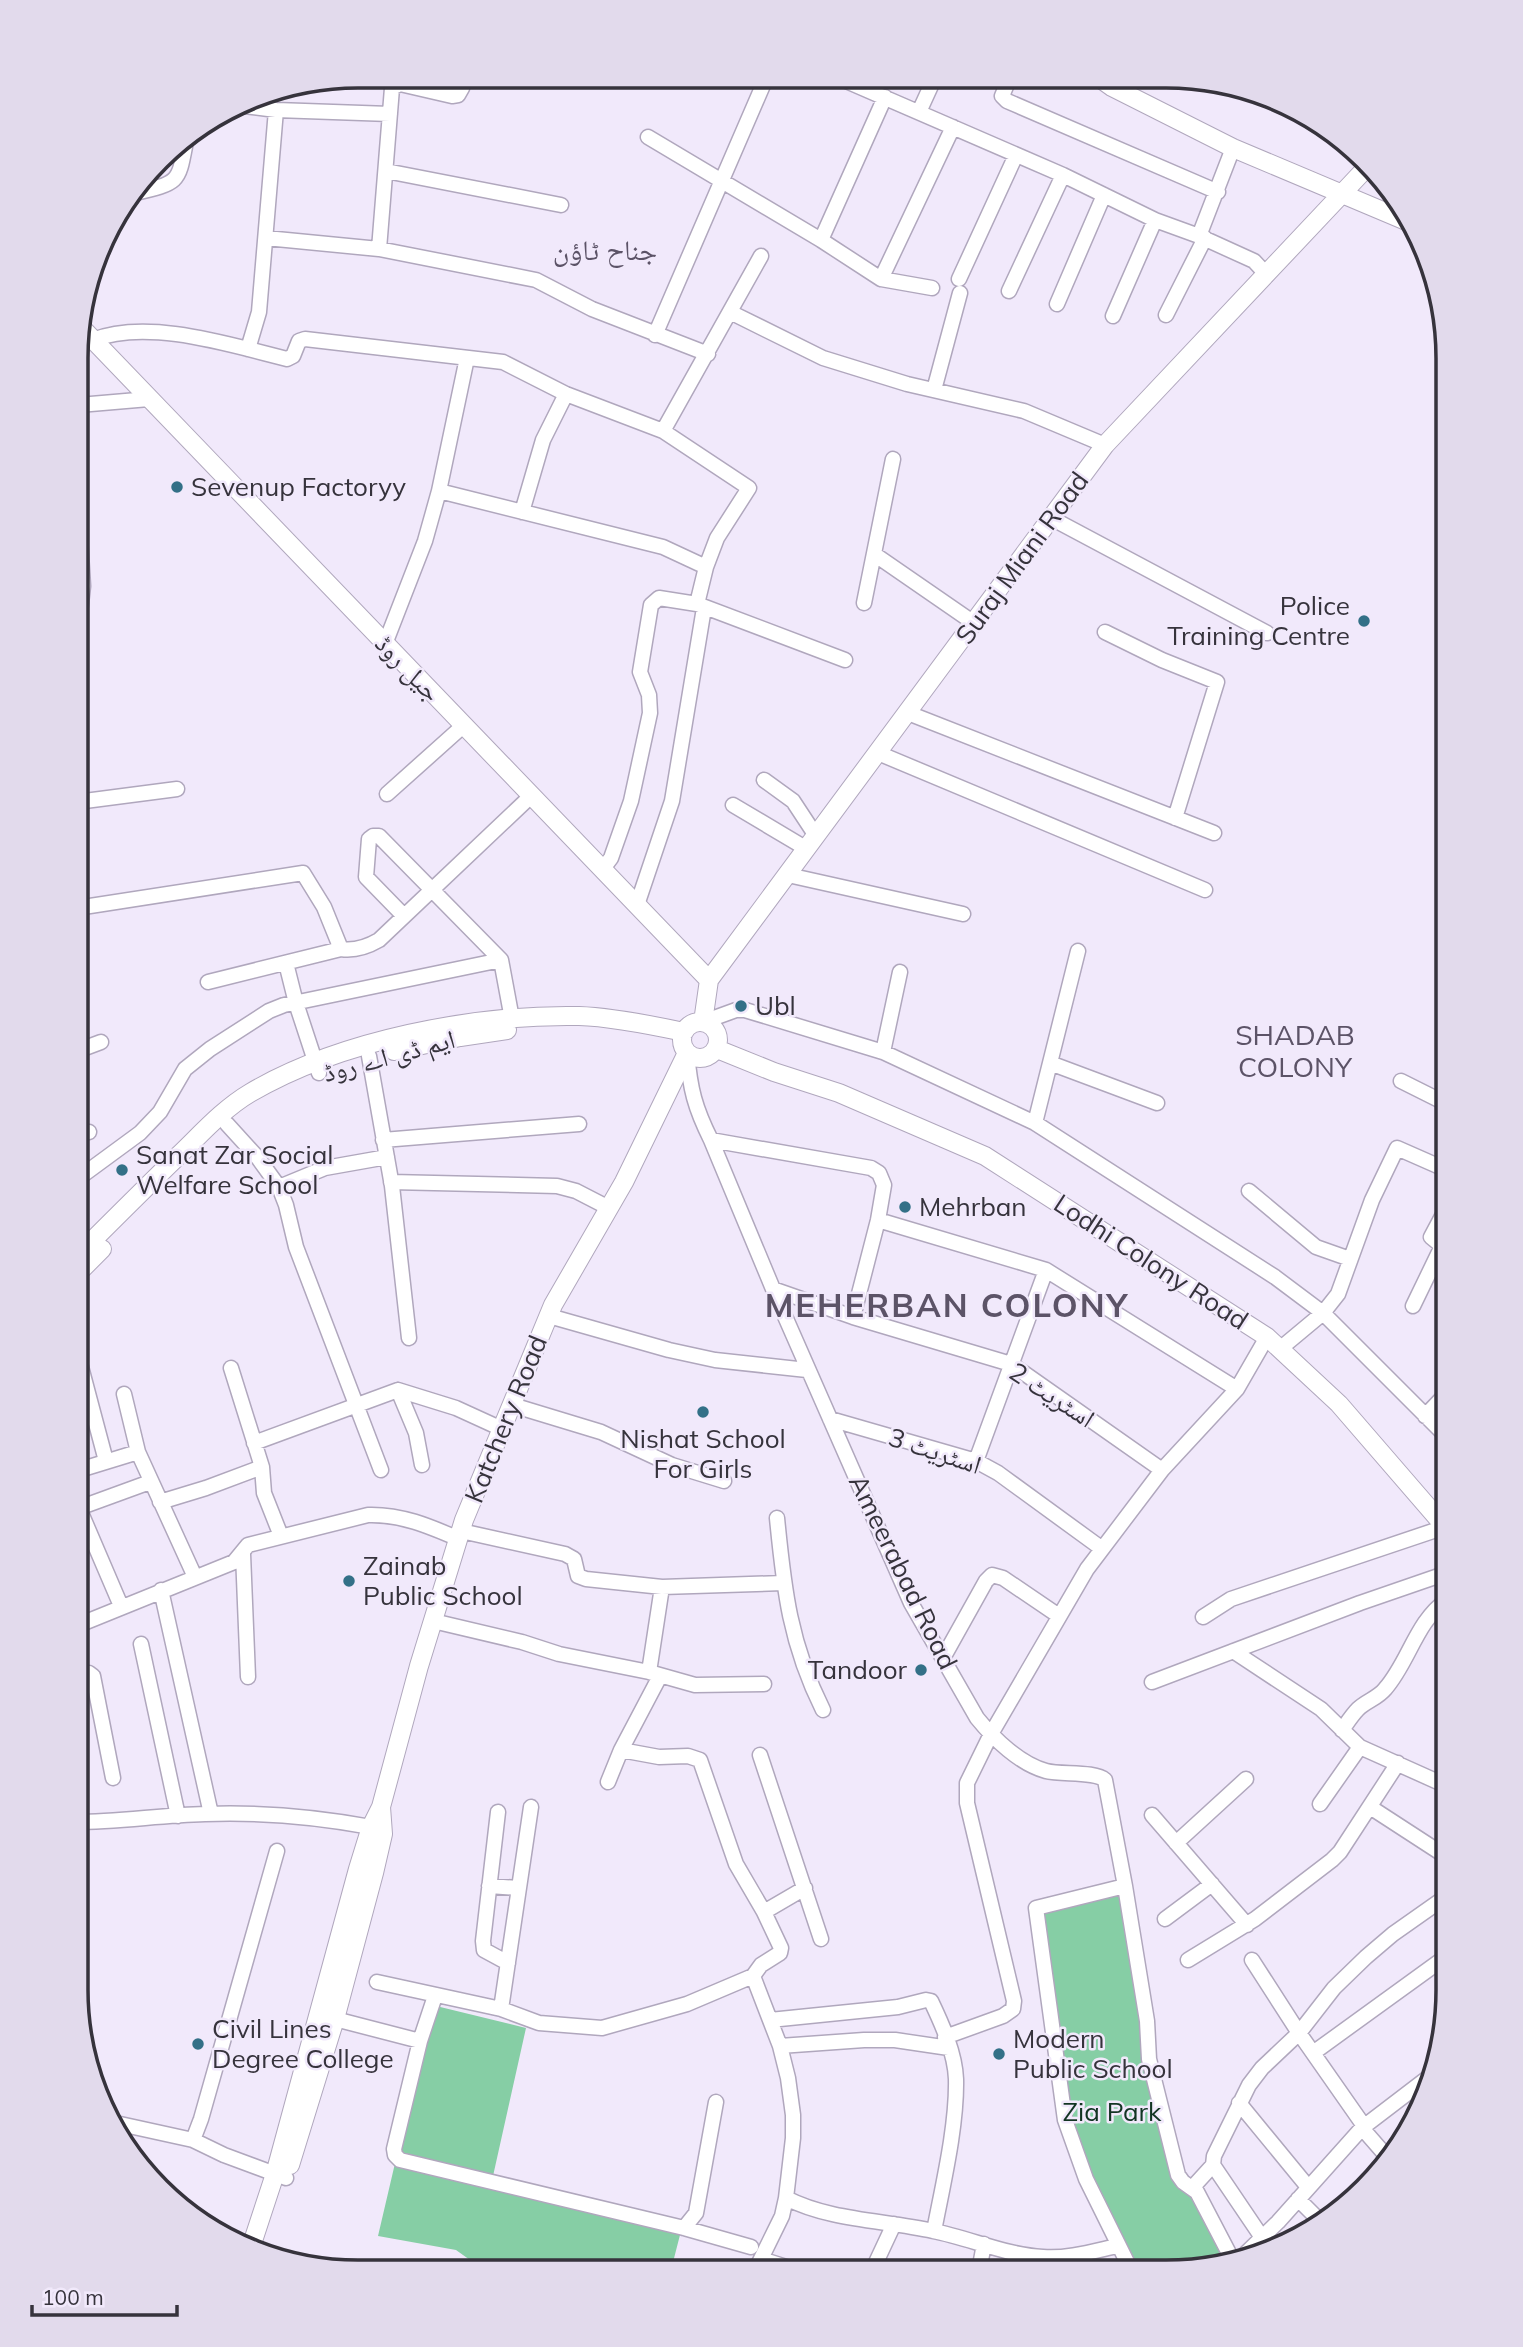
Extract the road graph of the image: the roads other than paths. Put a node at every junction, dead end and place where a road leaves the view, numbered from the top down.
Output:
1 (392, 88) edge
2 (417, 88) edge
3 (462, 88) edge
4 (762, 88) edge
5 (863, 88) edge
6 (930, 88) edge
7 (1005, 88) edge
8 (1114, 88) edge
9 (885, 97) junction
10 (256, 107) edge
11 (276, 110) junction
12 (919, 112) junction
13 (390, 114) junction
14 (953, 127) junction
15 (648, 137) dead end
16 (1233, 148) junction
17 (184, 150) edge
18 (1016, 155) junction
19 (386, 171) junction
20 (1362, 172) edge
21 (1063, 176) junction
22 (720, 182) junction
23 (146, 190) edge
24 (1218, 192) junction
25 (1342, 193) junction
26 (1104, 195) junction
27 (561, 205) dead end
28 (1396, 216) edge
29 (1156, 220) junction
30 (1202, 237) junction
31 (266, 238) junction
32 (821, 240) junction
33 (379, 249) junction
34 (761, 256) dead end
35 (1267, 275) junction
36 (881, 279) junction
37 (932, 288) dead end
38 (1009, 291) dead end
39 (1057, 304) dead end
40 (730, 312) junction
41 (1166, 315) dead end
42 (1113, 316) dead end
43 (88, 335) edge
44 (654, 335) junction
45 (93, 340) junction
46 (248, 349) junction
47 (708, 354) junction
48 (467, 358) junction
49 (934, 390) junction
50 (566, 394) junction
51 (149, 399) junction
52 (88, 404) edge
53 (663, 431) junction
54 (1105, 445) junction
55 (893, 459) dead end
56 (439, 491) junction
57 (522, 512) junction
58 (1051, 519) junction
59 (874, 554) junction
60 (706, 568) junction
61 (864, 603) dead end
62 (701, 606) junction
63 (974, 623) junction
64 (1105, 632) dead end
65 (1267, 633) dead end
66 (385, 644) junction
67 (845, 660) dead end
68 (908, 713) junction
69 (463, 726) junction
70 (878, 753) junction
71 (764, 780) dead end
72 (177, 789) dead end
73 (387, 794) dead end
74 (531, 796) junction
75 (88, 801) edge
76 (733, 805) dead end
77 (1175, 818) junction
78 (1214, 833) dead end
79 (812, 843) junction
80 (603, 870) junction
81 (788, 875) junction
82 (431, 890) junction
83 (1205, 890) dead end
84 (638, 905) junction
85 (88, 906) edge
86 (963, 914) dead end
87 (404, 916) junction
88 (341, 949) junction
89 (1078, 951) dead end
90 (501, 960) junction
91 (286, 963) junction
92 (900, 972) dead end
93 (709, 980) junction
94 (208, 982) dead end
95 (296, 1003) junction
96 (512, 1018) junction
97 (608, 1020) junction
98 (703, 1022) junction
99 (684, 1032) junction
100 (101, 1042) dead end
101 (88, 1047) edge
102 (717, 1049) junction
103 (883, 1052) junction
104 (687, 1053) junction
105 (369, 1056) junction
106 (1050, 1063) junction
107 (317, 1068) junction
108 (1401, 1081) dead end
109 (1436, 1098) edge
110 (1157, 1103) dead end
111 (1035, 1123) junction
112 (227, 1124) junction
113 (579, 1124) dead end
114 (383, 1140) junction
115 (711, 1140) junction
116 (387, 1157) junction
117 (1436, 1165) edge
118 (88, 1171) edge
119 (391, 1182) junction
120 (279, 1187) junction
121 (1249, 1191) dead end
122 (609, 1209) junction
123 (125, 1216) junction
124 (878, 1220) junction
125 (88, 1247) edge
126 (1436, 1258) edge
127 (1350, 1259) junction
128 (88, 1261) edge
129 (1046, 1270) junction
130 (773, 1289) junction
131 (1413, 1306) dead end
132 (1323, 1313) junction
133 (549, 1316) junction
134 (853, 1317) junction
135 (409, 1338) dead end
136 (1274, 1343) junction
137 (1012, 1364) junction
138 (231, 1368) dead end
139 (807, 1370) junction
140 (1237, 1389) junction
141 (398, 1390) junction
142 (88, 1393) edge
143 (124, 1394) dead end
144 (1436, 1404) edge
145 (356, 1405) junction
146 (512, 1405) junction
147 (1424, 1416) junction
148 (830, 1419) junction
149 (1436, 1427) edge
150 (502, 1429) junction
151 (254, 1443) junction
152 (138, 1452) junction
153 (106, 1461) junction
154 (976, 1461) junction
155 (422, 1465) dead end
156 (262, 1466) junction
157 (88, 1467) edge
158 (382, 1470) dead end
159 (1162, 1470) junction
160 (724, 1481) dead end
161 (150, 1482) junction
162 (160, 1502) junction
163 (88, 1504) edge
164 (1436, 1516) edge
165 (777, 1518) dead end
166 (88, 1531) edge
167 (1436, 1531) edge
168 (460, 1535) junction
169 (281, 1536) junction
170 (1101, 1548) junction
171 (243, 1554) junction
172 (195, 1577) junction
173 (1436, 1577) edge
174 (783, 1583) junction
175 (662, 1587) junction
176 (161, 1590) junction
177 (121, 1606) junction
178 (1436, 1608) edge
179 (1059, 1616) junction
180 (1203, 1617) dead end
181 (88, 1621) edge
182 (433, 1621) junction
183 (141, 1644) dead end
184 (1233, 1651) junction
185 (943, 1658) junction
186 (88, 1673) edge
187 (654, 1674) junction
188 (248, 1677) dead end
189 (1152, 1682) dead end
190 (764, 1684) dead end
191 (823, 1710) dead end
192 (1342, 1730) junction
193 (991, 1734) junction
194 (1360, 1746) junction
195 (621, 1750) junction
196 (760, 1755) dead end
197 (1398, 1763) junction
198 (113, 1779) dead end
199 (1246, 1779) dead end
200 (1436, 1781) edge
201 (608, 1782) dead end
202 (1320, 1804) dead end
203 (381, 1807) junction
204 (531, 1807) dead end
205 (1370, 1807) junction
206 (498, 1812) dead end
207 (211, 1814) junction
208 (1152, 1815) dead end
209 (178, 1816) junction
210 (88, 1822) edge
211 (371, 1827) junction
212 (1176, 1843) junction
213 (1436, 1850) edge
214 (277, 1851) dead end
215 (366, 1871) junction
216 (1212, 1884) junction
217 (489, 1886) junction
218 (1125, 1886) junction
219 (519, 1888) junction
220 (805, 1888) junction
221 (1436, 1904) edge
222 (764, 1912) junction
223 (1165, 1919) dead end
224 (1247, 1924) junction
225 (821, 1939) dead end
226 (1188, 1959) dead end
227 (1252, 1960) dead end
228 (508, 1963) junction
229 (1436, 1964) edge
230 (338, 1975) junction
231 (753, 1976) junction
232 (377, 1982) dead end
233 (435, 1996) junction
234 (501, 2009) junction
235 (335, 2019) junction
236 (770, 2020) junction
237 (1299, 2033) junction
238 (420, 2040) junction
239 (947, 2043) junction
240 (780, 2046) junction
241 (1313, 2053) junction
242 (312, 2068) junction
243 (1418, 2085) edge
244 (716, 2102) dead end
245 (1239, 2103) junction
246 (124, 2125) edge
247 (1363, 2127) junction
248 (193, 2140) junction
249 (1382, 2151) edge
250 (1213, 2165) junction
251 (280, 2176) junction
252 (1308, 2187) junction
253 (1192, 2188) junction
254 (786, 2199) junction
255 (1298, 2199) junction
256 (1314, 2215) edge
257 (266, 2223) junction
258 (894, 2224) junction
259 (684, 2228) junction
260 (934, 2231) junction
261 (256, 2240) edge
262 (1267, 2240) edge
263 (1261, 2242) edge
264 (263, 2243) edge
265 (984, 2244) junction
266 (1117, 2246) junction
267 (751, 2247) dead end
268 (1228, 2252) edge
269 (760, 2260) edge
270 (877, 2260) edge
271 (981, 2260) edge
272 (1030, 2260) edge
273 (1055, 2260) edge
274 (1125, 2260) edge

1 - 13 street
2 - 3 street
4 - 22 street
5 - 9 street
6 - 12 street
7 - 24 street
8 - 16 main road
9 - 12 street
9 - 32 street
10 - 11 street
11 - 13 street
11 - 31 street
12 - 14 street
13 - 19 street
14 - 18 street
14 - 36 street
15 - 22 street
16 - 24 street
16 - 25 main road
17 - 23 street
18 - 21 street
18 - 49 street
19 - 27 street
19 - 33 street
20 - 25 main road, Suraj Miani Road
21 - 26 street
21 - 38 street
22 - 32 street
22 - 44 street
24 - 30 street
25 - 28 main road
25 - 35 main road, Suraj Miani Road
26 - 29 street
26 - 39 street
29 - 30 street
29 - 42 street
30 - 35 street
30 - 41 street
31 - 33 street
31 - 46 street
32 - 36 street
33 - 44 street
34 - 40 street
35 - 54 main road, Suraj Miani Road
36 - 37 street
40 - 47 street
40 - 49 street
43 - 45 main road, جیل روڈ
44 - 47 street
45 - 46 street
45 - 51 main road, جیل روڈ
46 - 48 street
47 - 53 street
48 - 50 street
48 - 56 street
49 - 54 street
50 - 53 street
50 - 57 street
51 - 52 street
51 - 66 main road, جیل روڈ
53 - 60 street
54 - 58 main road, Suraj Miani Road
55 - 59 street
56 - 57 street
56 - 66 street
57 - 60 street
58 - 63 main road, Suraj Miani Road
58 - 65 street
59 - 61 street
59 - 63 street
60 - 62 street
62 - 67 street
62 - 80 street
62 - 84 street
63 - 68 main road, Suraj Miani Road
64 - 77 street
66 - 69 main road, جیل روڈ
68 - 70 main road, Suraj Miani Road
68 - 77 street
69 - 73 street
69 - 74 main road, جیل روڈ
70 - 79 main road, Suraj Miani Road
70 - 83 street
71 - 79 street
72 - 75 street
74 - 80 main road, جیل روڈ
74 - 82 street
76 - 79 street
77 - 78 street
79 - 81 main road, Suraj Miani Road
80 - 84 main road, جیل روڈ
81 - 86 street
81 - 93 main road, Suraj Miani Road
82 - 87 street
82 - 87 street
82 - 90 street
84 - 93 main road, جیل روڈ
85 - 88 street
87 - 88 street
88 - 91 street
89 - 106 street
90 - 95 street
90 - 96 street
91 - 94 street
91 - 95 street
92 - 103 street
93 - 98 main road
95 - 107 street
95 - 118 street
96 - 97 main road, ایم ڈی اے روڈ
96 - 107 main road, ایم ڈی اے روڈ
97 - 99 main road, ایم ڈی اے روڈ
97 - 105 main road, ایم ڈی اے روڈ
98 - 99 main road
98 - 102 main road
98 - 103 street
99 - 104 main road
100 - 101 street
102 - 104 main road
102 - 136 main road, Lodhi Colony Road
103 - 111 street
104 - 115 street, Ameerabad Road
104 - 122 main road, Katchery Road
105 - 107 main road, ایم ڈی اے روڈ
105 - 114 street
106 - 110 street
106 - 111 street
107 - 112 main road, ایم ڈی اے روڈ
107 - 123 main road, ایم ڈی اے روڈ
108 - 109 street
111 - 132 street
112 - 120 street
112 - 123 main road, ایم ڈی اے روڈ
113 - 114 street
114 - 116 street
115 - 124 street
115 - 130 street, Ameerabad Road
116 - 119 street
116 - 120 street
117 - 127 street
119 - 122 street
119 - 135 street
120 - 145 street
121 - 127 street
122 - 133 main road, Katchery Road
123 - 125 main road, ایم ڈی اے روڈ
123 - 128 main road, ایم ڈی اے روڈ
124 - 129 street
124 - 134 street
126 - 131 street
127 - 132 street
129 - 137 street
129 - 140 street
130 - 134 street, اسٹریٹ 2
130 - 139 street, Ameerabad Road
132 - 136 street
132 - 147 street
133 - 139 street
133 - 146 main road, Katchery Road
134 - 137 street, اسٹریٹ 2
136 - 140 street
136 - 164 main road, Lodhi Colony Road
137 - 154 street
137 - 159 street, اسٹریٹ 2
138 - 151 street
139 - 148 street, Ameerabad Road
140 - 159 street
141 - 145 street
141 - 150 street
141 - 155 street
142 - 153 street
143 - 152 street
144 - 147 street
145 - 151 street
145 - 158 street
146 - 150 main road, Katchery Road
146 - 160 street
147 - 149 street
148 - 154 street, اسٹریٹ 3
148 - 185 street, Ameerabad Road
150 - 168 main road, Katchery Road
151 - 156 street
152 - 153 street
152 - 161 street
153 - 157 street
154 - 170 street, اسٹریٹ 3
156 - 162 street
156 - 169 street
159 - 170 street
161 - 162 street
161 - 163 street
162 - 172 street
165 - 174 street
166 - 177 street
167 - 180 street
168 - 169 street
168 - 175 street
168 - 182 main road, Katchery Road
169 - 171 street
170 - 179 street
171 - 172 street
171 - 188 street
172 - 176 street
173 - 184 street
174 - 175 street
174 - 191 street
175 - 187 street
176 - 177 street
176 - 207 street
177 - 181 street
178 - 192 street
179 - 185 street
179 - 193 street
182 - 187 street
182 - 203 main road, Katchery Road
183 - 209 street
184 - 189 street
184 - 192 street
185 - 193 street, Ameerabad Road
186 - 198 street
187 - 190 street
187 - 195 street
192 - 194 street
193 - 218 street, Ameerabad Road
193 - 239 street
194 - 197 street
194 - 202 street
195 - 201 street
195 - 222 street
196 - 220 street
197 - 200 street
197 - 205 street
199 - 212 street
203 - 211 main road, Katchery Road
203 - 215 main road, Katchery Road
204 - 219 street
205 - 213 street
205 - 224 street
206 - 217 street
207 - 209 street
207 - 211 street
208 - 212 street
209 - 210 street
211 - 215 main road, Katchery Road
212 - 216 street
214 - 248 street
215 - 230 main road, Katchery Road
216 - 223 street
216 - 224 street
217 - 219 street
217 - 228 street
218 - 253 street, Ameerabad Road
218 - 266 street
219 - 228 street
220 - 222 street
220 - 225 street
221 - 237 street
222 - 231 street
224 - 226 street
227 - 237 street
228 - 234 street
229 - 241 street
230 - 235 main road, Katchery Road
230 - 242 main road, Katchery Road
231 - 234 street
231 - 236 street
232 - 233 street
233 - 234 street
233 - 238 street
235 - 238 street
235 - 242 main road, Katchery Road
236 - 239 street
236 - 240 street
237 - 241 street
237 - 245 street
238 - 259 street
239 - 240 street
239 - 260 street
240 - 254 street
241 - 247 street
242 - 251 main road, Katchery Road
243 - 247 street
244 - 259 street
245 - 250 street
245 - 252 street
246 - 248 street
247 - 249 street
247 - 252 street
248 - 251 street
250 - 253 street
250 - 263 street
251 - 257 main road, Katchery Road
252 - 255 street
253 - 268 street, Ameerabad Road
254 - 258 street
254 - 269 street
255 - 256 street
255 - 262 street
257 - 261 main road, Katchery Road
257 - 264 main road, Katchery Road
258 - 260 street
258 - 270 street
259 - 267 street
260 - 265 street
265 - 271 street
265 - 272 street
266 - 273 street
266 - 274 street

